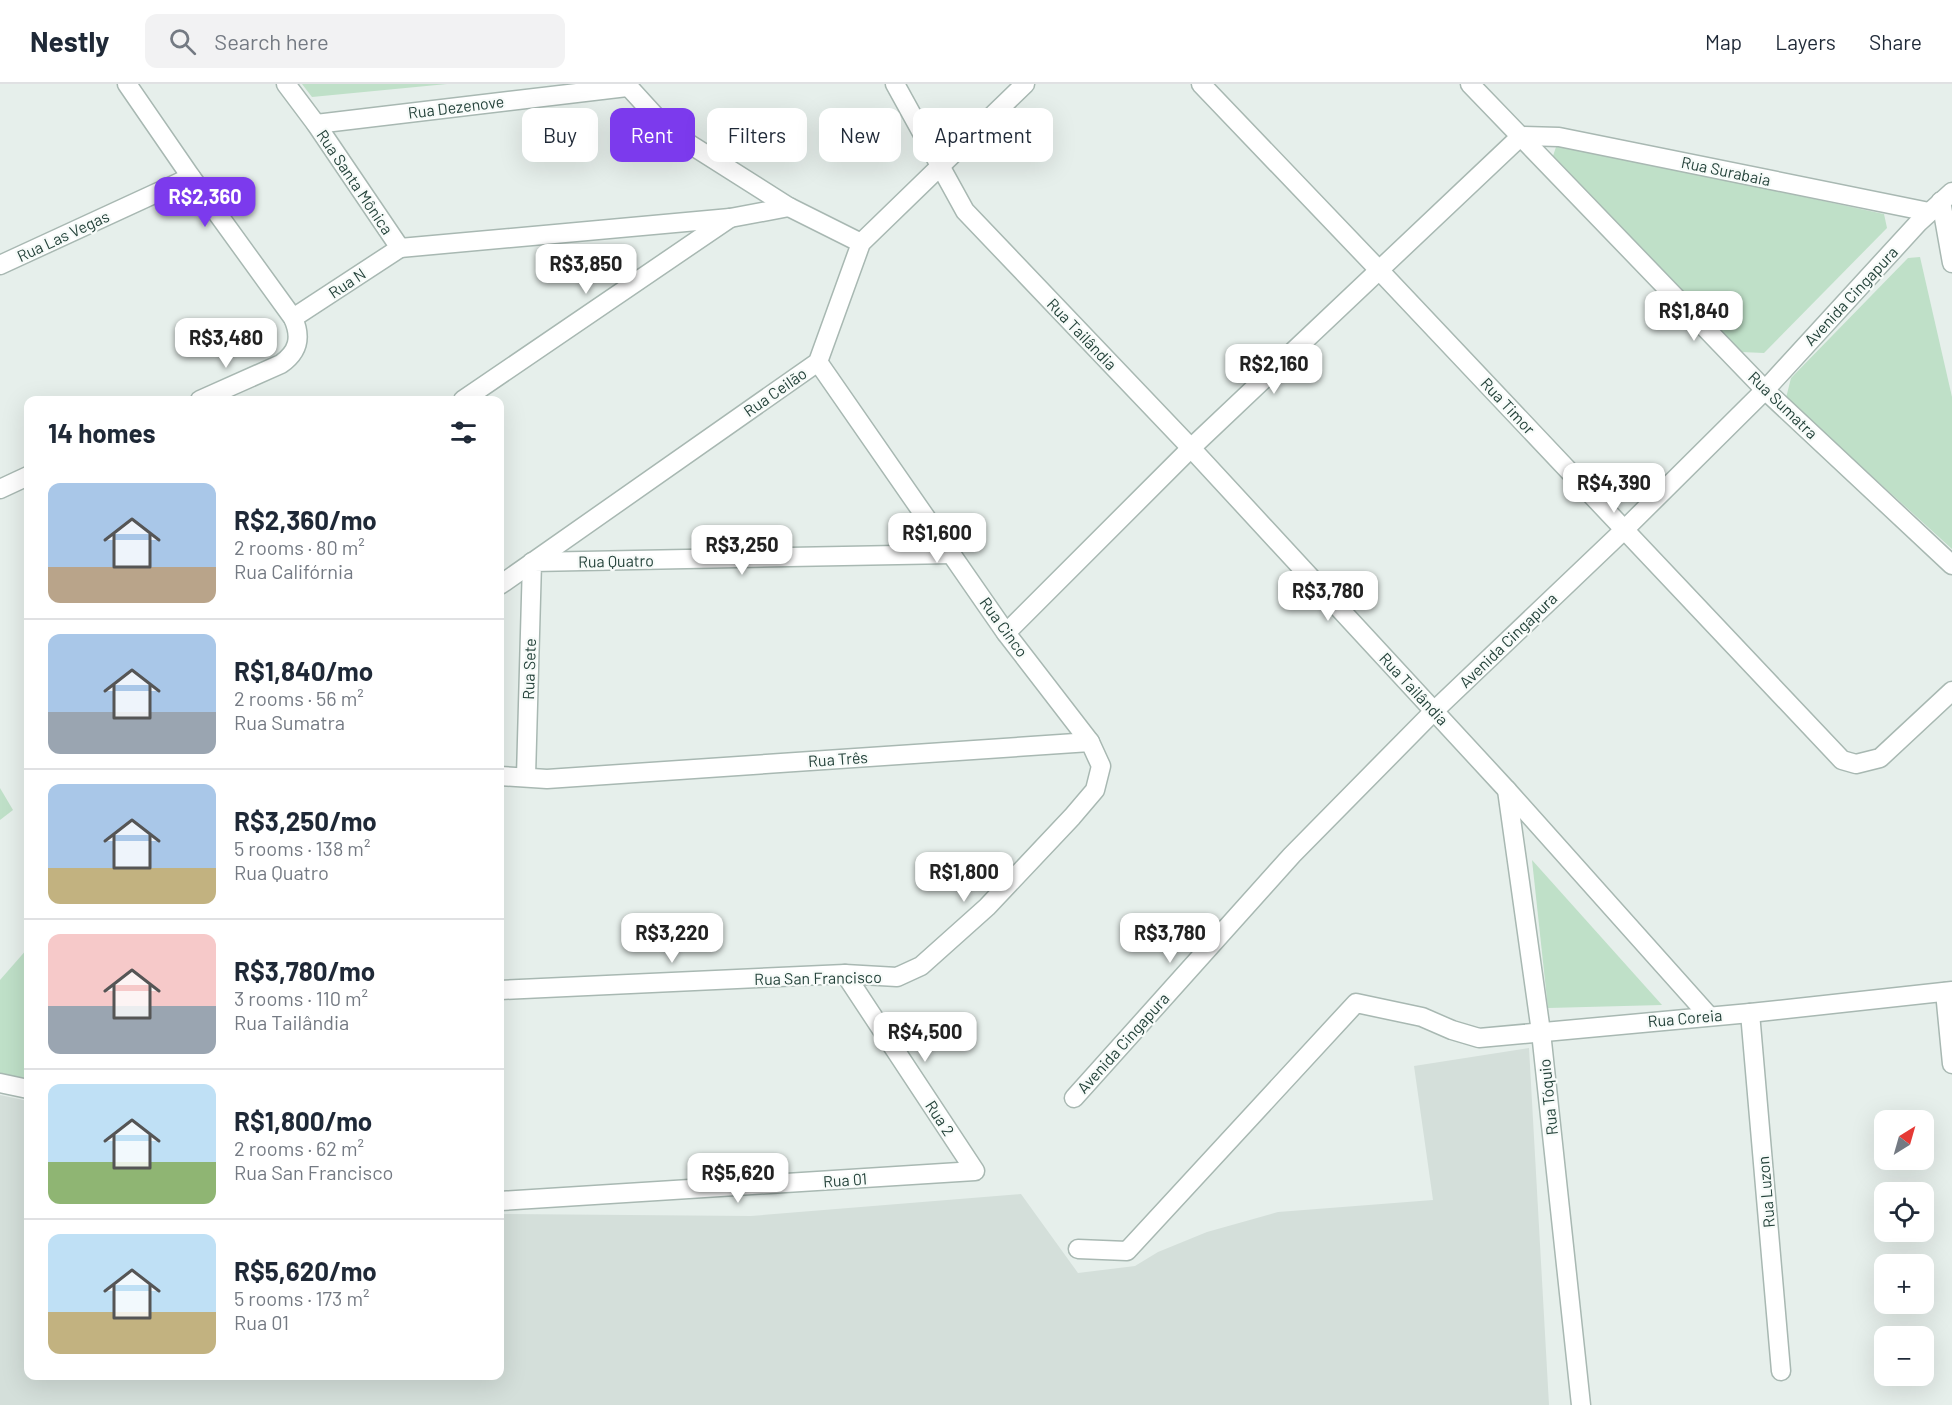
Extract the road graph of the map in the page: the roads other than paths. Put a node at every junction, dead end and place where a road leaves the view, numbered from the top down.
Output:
1 (127, 84) edge
2 (286, 84) edge
3 (896, 84) edge
4 (1025, 84) edge
5 (1201, 84) edge
6 (1470, 84) edge
7 (627, 86) edge
8 (316, 124) junction
9 (1521, 136) junction
10 (939, 167) junction
11 (191, 177) junction
12 (1941, 202) edge
13 (789, 207) junction
14 (730, 218) junction
15 (861, 243) junction
16 (400, 248) junction
17 (1952, 263) edge
18 (0, 265) edge
19 (1379, 270) junction
20 (293, 318) junction
21 (818, 362) junction
22 (1765, 390) junction
23 (209, 396) edge
24 (469, 396) edge
25 (1191, 448) junction
26 (24, 478) edge
27 (0, 489) edge
28 (1624, 529) junction
29 (952, 554) junction
30 (532, 562) junction
31 (1952, 565) edge
32 (504, 582) edge
33 (1006, 633) junction
34 (1952, 691) edge
35 (1434, 711) junction
36 (1090, 742) junction
37 (504, 776) edge
38 (526, 776) junction
39 (1507, 790) junction
40 (845, 974) junction
41 (504, 990) edge
42 (1949, 991) edge
43 (1750, 1013) junction
44 (1709, 1016) junction
45 (1541, 1032) junction
46 (1952, 1064) edge
47 (0, 1083) edge
48 (24, 1088) edge
49 (1074, 1098) dead end
50 (975, 1171) joint
51 (504, 1201) edge
52 (1078, 1249) dead end
53 (1781, 1371) dead end
54 (1581, 1405) edge

1 - 11 street
2 - 8 street, Rua Santa Mônica
3 - 10 street
4 - 10 street, Rua Ceilão
5 - 19 street, Rua Timor
6 - 9 street, Rua Sumatra
7 - 8 street, Rua Dezenove
7 - 13 street
8 - 16 street, Rua Santa Mônica
9 - 12 street, Rua Surabaia
9 - 19 street
9 - 22 street, Rua Sumatra
10 - 15 street, Rua Ceilão
10 - 25 street, Rua Tailândia
11 - 18 street, Rua Las Vegas
11 - 20 street
12 - 17 street
12 - 22 street, Avenida Cingapura
13 - 14 street, Rua Santa Mônica
13 - 15 street
14 - 16 street, Rua Santa Mônica
14 - 24 street
15 - 21 street, Rua Ceilão
16 - 20 street, Rua N
19 - 25 street
19 - 28 street, Rua Timor
20 - 23 street
21 - 29 street, Rua Cinco
21 - 30 street, Rua Ceilão
22 - 28 street, Avenida Cingapura
22 - 31 street, Rua Sumatra
25 - 33 street
25 - 35 street, Rua Tailândia
26 - 27 street
28 - 34 street, Rua Timor
28 - 35 street, Avenida Cingapura
29 - 30 street, Rua Quatro
29 - 33 street, Rua Cinco
30 - 32 street, Rua Ceilão
30 - 38 street, Rua Sete
33 - 36 street, Rua Cinco
35 - 39 street, Rua Tailândia
35 - 49 street, Avenida Cingapura
36 - 38 street, Rua Três
36 - 40 street, Rua San Francisco
37 - 38 street, Rua Três
39 - 44 street, Rua Tailândia
39 - 45 street, Rua Tóquio
40 - 41 street, Rua San Francisco
40 - 50 street, Rua 2
42 - 43 street, Rua Coreia
42 - 46 street
43 - 44 street, Rua Coreia
43 - 53 street, Rua Luzon
44 - 45 street, Rua Coreia
45 - 52 street, Rua Coreia
45 - 54 street, Rua Tóquio
47 - 48 street
50 - 51 street, Rua 01

